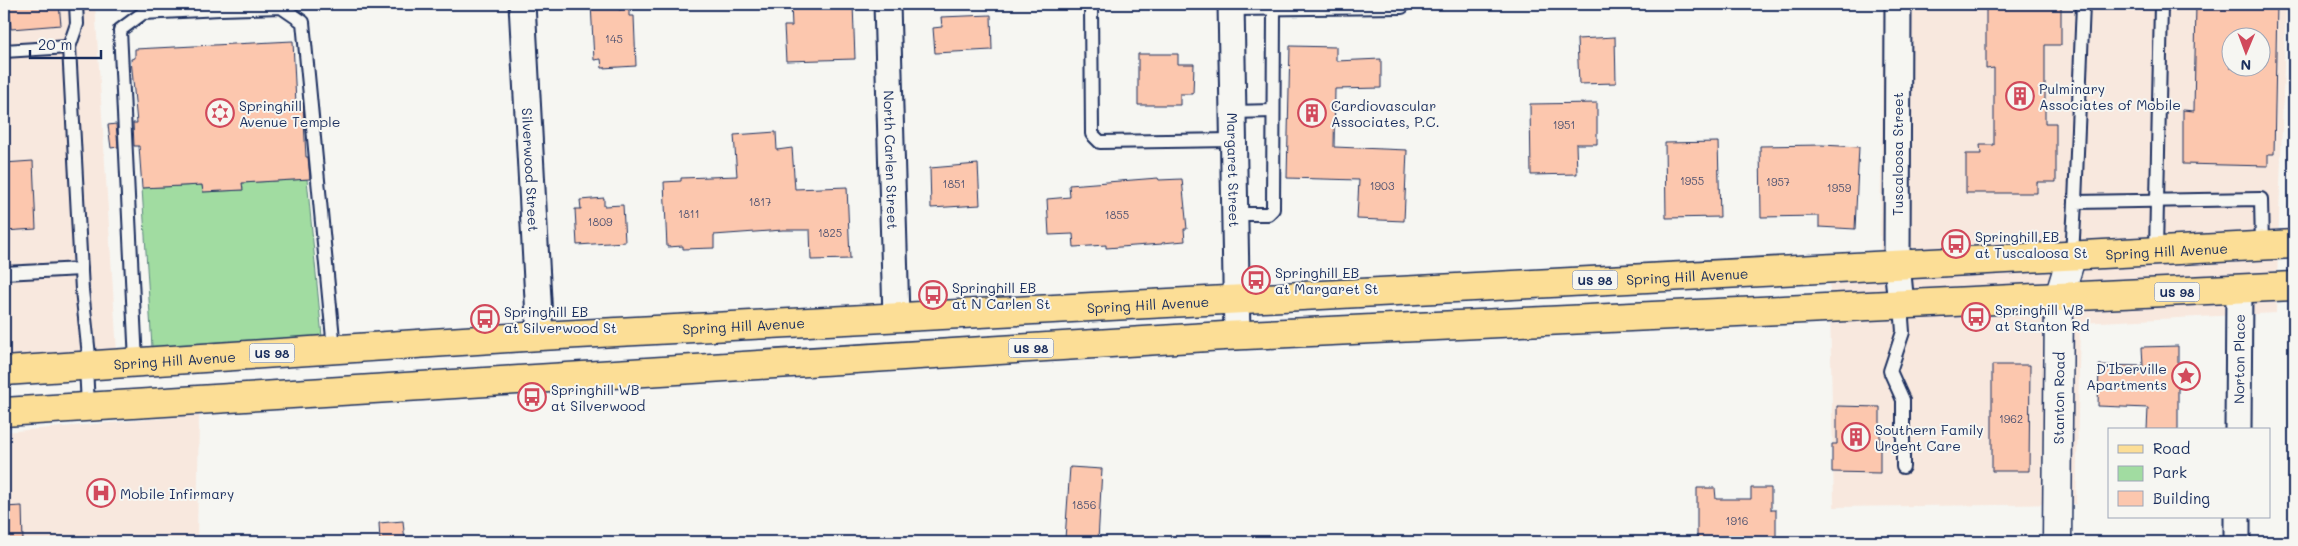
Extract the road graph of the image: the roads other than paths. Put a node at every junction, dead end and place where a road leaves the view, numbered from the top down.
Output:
1 (76, 4) edge
2 (522, 4) edge
3 (887, 4) edge
4 (1091, 4) edge
5 (1898, 4) edge
6 (2083, 4) edge
7 (2161, 4) edge
8 (1231, 6) edge
9 (1402, 7) dead end
10 (1274, 9) junction
11 (69, 47) junction
12 (4, 51) edge
13 (1273, 111) junction
14 (1232, 112) junction
15 (1233, 140) junction
16 (2156, 200) junction
17 (2074, 202) junction
18 (1234, 214) junction
19 (2294, 244) edge
20 (2262, 246) junction
21 (2156, 251) junction
22 (2072, 255) junction
23 (1897, 264) junction
24 (81, 269) junction
25 (4, 273) edge
26 (2294, 286) edge
27 (2239, 289) junction
28 (2059, 297) junction
29 (1236, 299) junction
30 (1901, 305) junction
31 (896, 317) junction
32 (540, 336) junction
33 (1237, 336) junction
34 (334, 350) junction
35 (136, 362) junction
36 (88, 366) junction
37 (4, 372) edge
38 (88, 406) junction
39 (4, 412) edge
40 (2238, 428) edge
41 (1903, 467) dead end
42 (2237, 518) edge
43 (2057, 542) edge
44 (2237, 542) edge

1 - 11 lane
2 - 32 street, Silverwood Street
3 - 31 street, North Carlen Street
4 - 15 lane
5 - 23 street, Tuscaloosa Street
6 - 17 lane
7 - 16 lane
8 - 10 lane
8 - 14 street, Margaret Street
9 - 10 lane
10 - 13 lane
11 - 12 lane
11 - 24 lane
13 - 14 lane
13 - 18 lane
14 - 15 street, Margaret Street
15 - 18 street, Margaret Street
16 - 17 lane
16 - 20 lane
16 - 21 lane
17 - 22 lane
18 - 29 street, Margaret Street
19 - 20 main road, Spring Hill Avenue / US 98
20 - 21 main road, Spring Hill Avenue / US 98
21 - 22 main road, Spring Hill Avenue / US 98
22 - 23 main road, Spring Hill Avenue / US 98
22 - 28 street, Stanton Road
23 - 29 main road, Spring Hill Avenue / US 98
23 - 30 street, Tuscaloosa Street
24 - 25 lane
24 - 36 lane
26 - 27 main road, US 98
27 - 28 main road, US 98
27 - 40 street, Norton Place
28 - 30 main road, US 98
28 - 43 street, Stanton Road
29 - 31 main road, Spring Hill Avenue / US 98
29 - 33 street, Margaret Street
30 - 33 main road, US 98
30 - 41 lane
31 - 32 main road, Spring Hill Avenue / US 98
32 - 34 main road, Spring Hill Avenue / US 98
33 - 38 main road, US 98
34 - 35 main road, Spring Hill Avenue / US 98
34 - 35 lane
35 - 36 main road, Spring Hill Avenue / US 98
36 - 37 main road, Spring Hill Avenue / US 98
36 - 38 lane
38 - 39 main road, US 98
42 - 44 street

